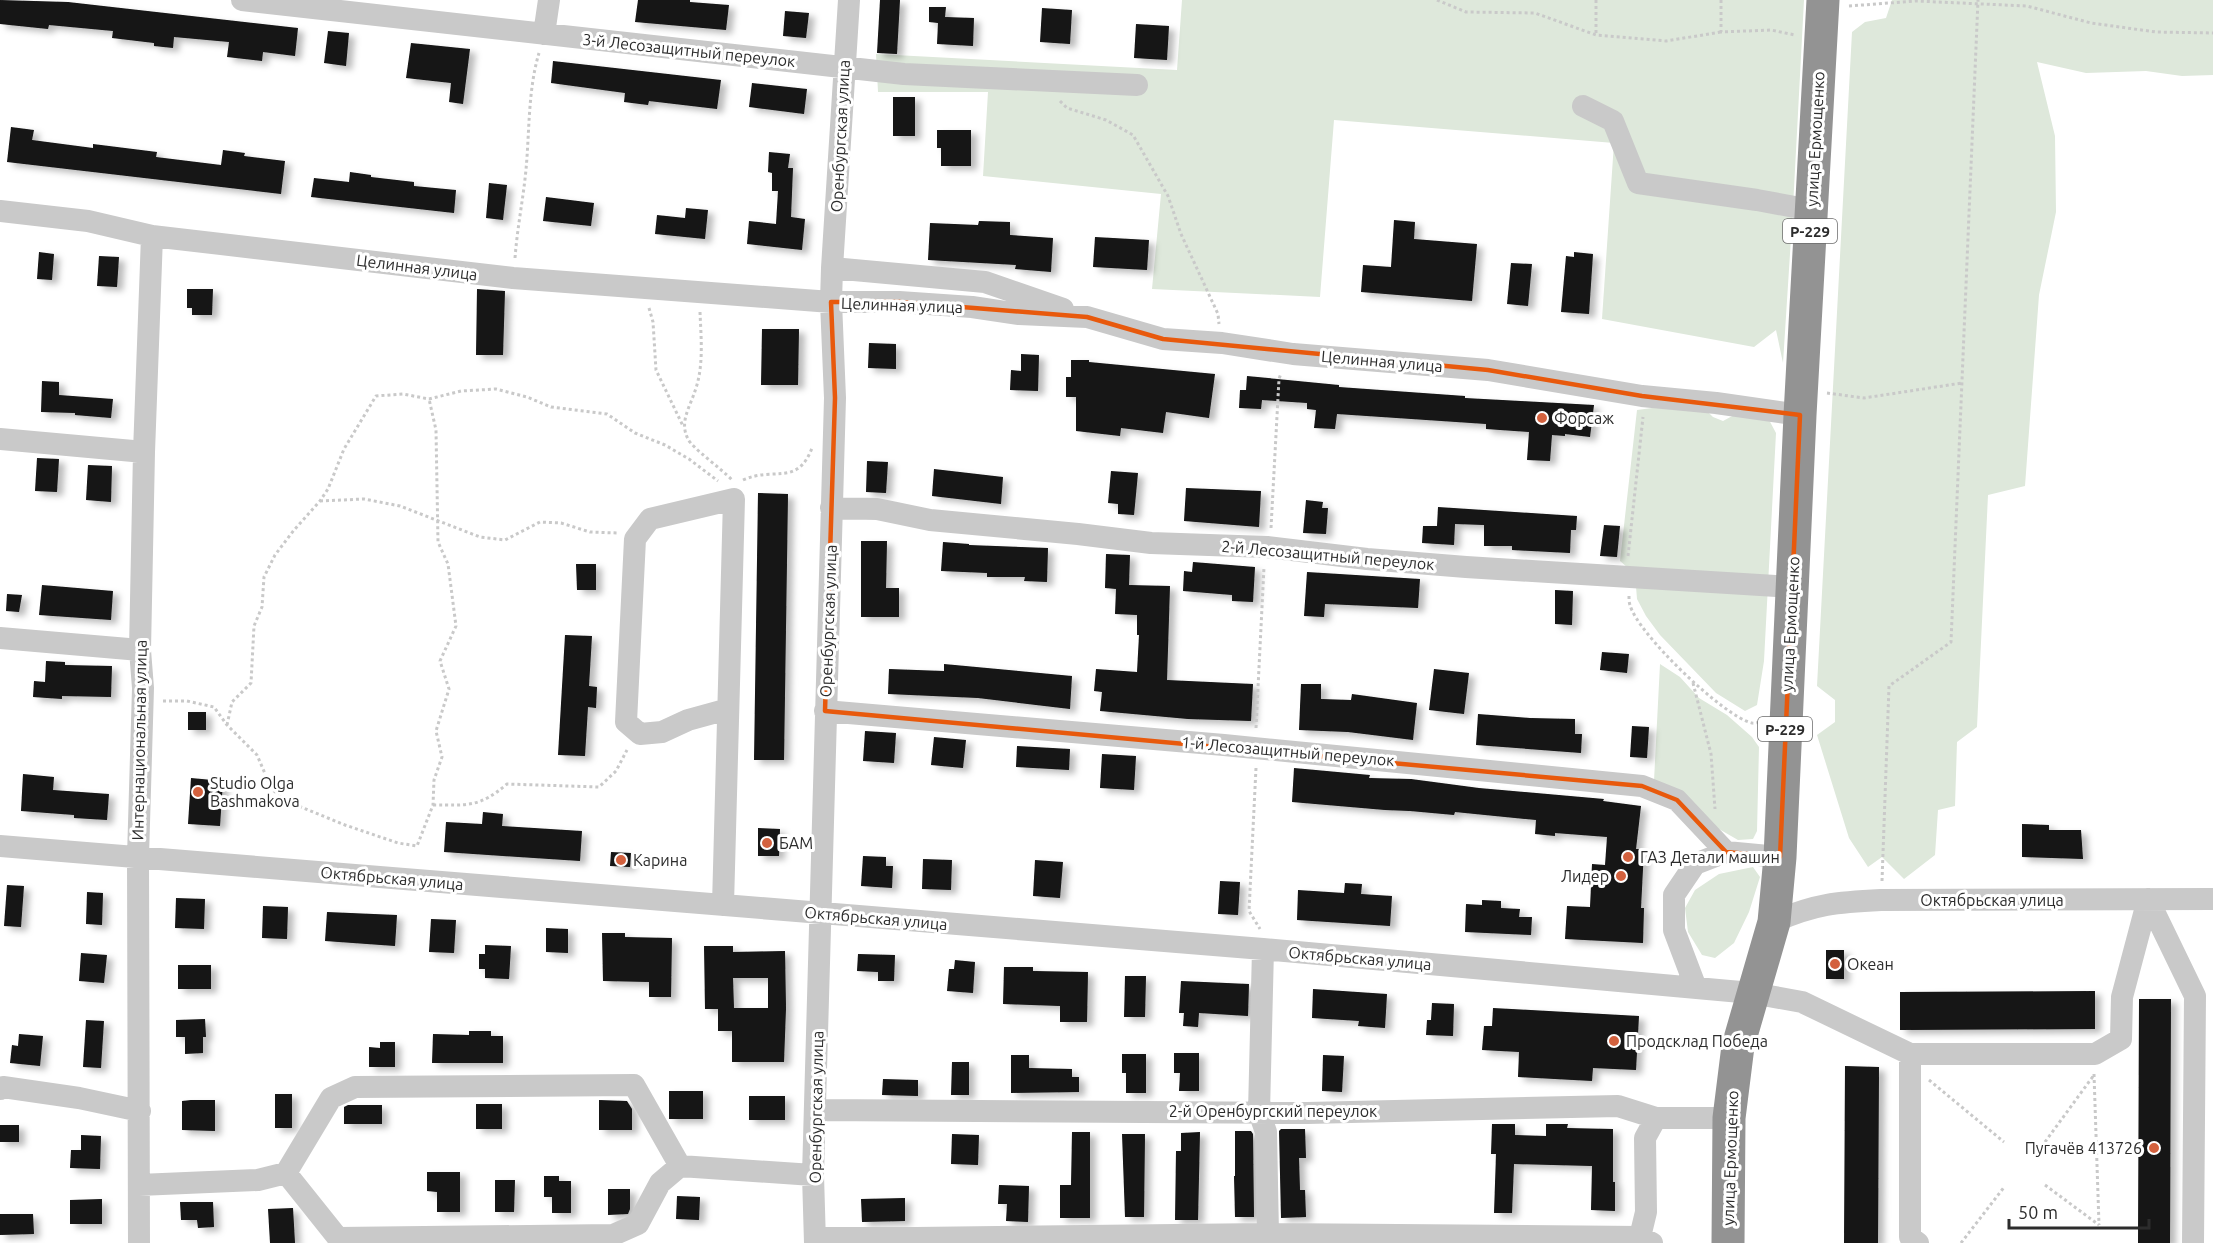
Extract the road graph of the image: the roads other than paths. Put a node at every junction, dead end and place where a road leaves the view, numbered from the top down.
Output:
1 (242, 0) edge
2 (549, 0) edge
3 (849, 0) edge
4 (1823, 4) edge
5 (544, 34) junction
6 (844, 67) junction
7 (1137, 85) dead end
8 (1583, 106) dead end
9 (1811, 210) junction
10 (0, 211) edge
11 (152, 236) junction
12 (832, 268) junction
13 (831, 302) junction
14 (1087, 317) junction
15 (1810, 404) junction
16 (0, 439) edge
17 (144, 452) junction
18 (831, 508) junction
19 (1792, 587) junction
20 (0, 638) edge
21 (140, 650) junction
22 (728, 709) junction
23 (825, 711) junction
24 (0, 846) edge
25 (1726, 852) junction
26 (138, 857) junction
27 (1780, 857) junction
28 (2148, 899) junction
29 (2213, 899) edge
30 (723, 905) junction
31 (821, 913) junction
32 (1774, 922) junction
33 (1263, 949) junction
34 (1696, 988) junction
35 (1752, 993) junction
36 (1910, 1054) junction
37 (1, 1088) edge
38 (816, 1110) junction
39 (140, 1111) junction
40 (1259, 1112) junction
41 (1656, 1118) junction
42 (1728, 1118) junction
43 (680, 1166) junction
44 (286, 1173) junction
45 (813, 1175) junction
46 (139, 1185) junction
47 (1266, 1239) edge
48 (815, 1240) edge
49 (1646, 1240) edge
50 (139, 1243) edge
51 (1728, 1243) edge
52 (1918, 1243) edge
53 (2193, 1243) edge

1 - 5 street, 3-й Лесозащитный переулок
2 - 5 street
3 - 6 street, Оренбургская улица
4 - 9 highway, улица Ермощенко / Р-229
5 - 6 street, 3-й Лесозащитный переулок
6 - 7 street, 3-й Лесозащитный переулок
6 - 12 street, Оренбургская улица
8 - 9 street
9 - 15 highway, улица Ермощенко / Р-229
10 - 11 street, Целинная улица
11 - 13 street, Целинная улица
11 - 17 street, Интернациональная улица
12 - 13 street, Оренбургская улица
12 - 14 street
13 - 14 street, Целинная улица
13 - 18 street, Оренбургская улица
14 - 15 street, Целинная улица
15 - 19 highway, улица Ермощенко / Р-229
16 - 17 street
17 - 21 street, Интернациональная улица
18 - 19 street, 2-й Лесозащитный переулок
18 - 23 street, Оренбургская улица
19 - 27 highway, улица Ермощенко / Р-229
20 - 21 street
21 - 26 street, Интернациональная улица
22 - 22 street
22 - 30 street
23 - 25 street, 1-й Лесозащитный переулок
23 - 31 street, Оренбургская улица
24 - 26 street, Октябрьская улица
25 - 27 street
25 - 34 street
26 - 30 street, Октябрьская улица
26 - 39 street, Интернациональная улица
27 - 32 highway, улица Ермощенко / Р-229
28 - 29 street, Октябрьская улица
28 - 32 street, Октябрьская улица
28 - 36 street
28 - 53 street
30 - 31 street, Октябрьская улица
31 - 33 street, Октябрьская улица
31 - 38 street, Оренбургская улица
32 - 35 highway, улица Ермощенко / Р-229
33 - 34 street, Октябрьская улица
33 - 40 street
34 - 35 street, Октябрьская улица
35 - 36 street, Октябрьская улица
35 - 42 highway, улица Ермощенко / Р-229
36 - 52 street
37 - 39 street
38 - 40 street, 2-й Оренбургский переулок
38 - 45 street, Оренбургская улица
39 - 46 street, Интернациональная улица
40 - 41 street, 2-й Оренбургский переулок
40 - 47 street
41 - 42 street, 2-й Оренбургский переулок
41 - 49 street
42 - 51 highway, улица Ермощенко / Р-229
43 - 44 street
43 - 44 street
43 - 45 street
44 - 46 street
45 - 48 street, Оренбургская улица
46 - 50 street, Интернациональная улица
47 - 48 street
47 - 49 street

